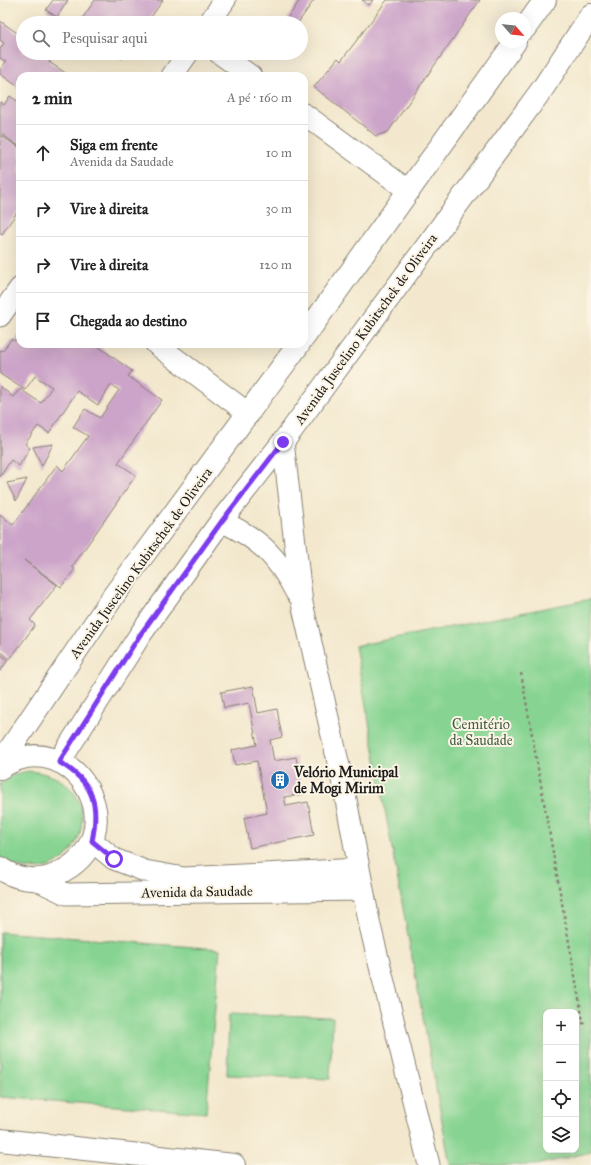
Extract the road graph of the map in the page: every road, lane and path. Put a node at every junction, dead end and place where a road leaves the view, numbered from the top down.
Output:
1 (225, 0) edge
2 (545, 0) edge
3 (591, 15) edge
4 (214, 16) edge
5 (531, 20) edge
6 (511, 48) edge
7 (183, 60) edge
8 (229, 60) edge
9 (175, 72) edge
10 (245, 72) edge
11 (308, 117) edge
12 (409, 191) junction
13 (16, 294) edge
14 (0, 316) edge
15 (308, 331) edge
16 (161, 348) edge
17 (296, 348) edge
18 (249, 414) junction
19 (283, 442) junction
20 (222, 521) junction
21 (302, 603) junction
22 (521, 673) dead end
23 (59, 762) junction
24 (0, 764) edge
25 (0, 768) edge
26 (92, 841) junction
27 (0, 868) edge
28 (359, 869) junction
29 (28, 879) junction
30 (0, 884) edge
31 (363, 890) junction
32 (584, 1027) dead end
33 (0, 1140) edge
34 (234, 1165) edge
35 (428, 1165) edge

1 - 4 street
2 - 5 main road
3 - 19 main road, Avenida Juscelino Kubitschek de Oliveira
6 - 12 main road
7 - 9 street
8 - 10 street
11 - 12 street
12 - 15 main road
13 - 14 street
16 - 18 street
17 - 18 main road, Avenida Juscelino Kubitschek de Oliveira
18 - 24 main road, Avenida Juscelino Kubitschek de Oliveira
19 - 20 main road, Avenida Juscelino Kubitschek de Oliveira
19 - 21 street
20 - 21 street
20 - 23 main road, Avenida Juscelino Kubitschek de Oliveira
21 - 28 street
22 - 32 path
23 - 25 main road
23 - 26 main road
26 - 28 street, Avenida da Saudade
26 - 29 main road
27 - 29 main road
28 - 31 street
29 - 30 main road
29 - 31 street, Avenida da Saudade
31 - 35 street
33 - 34 main road

